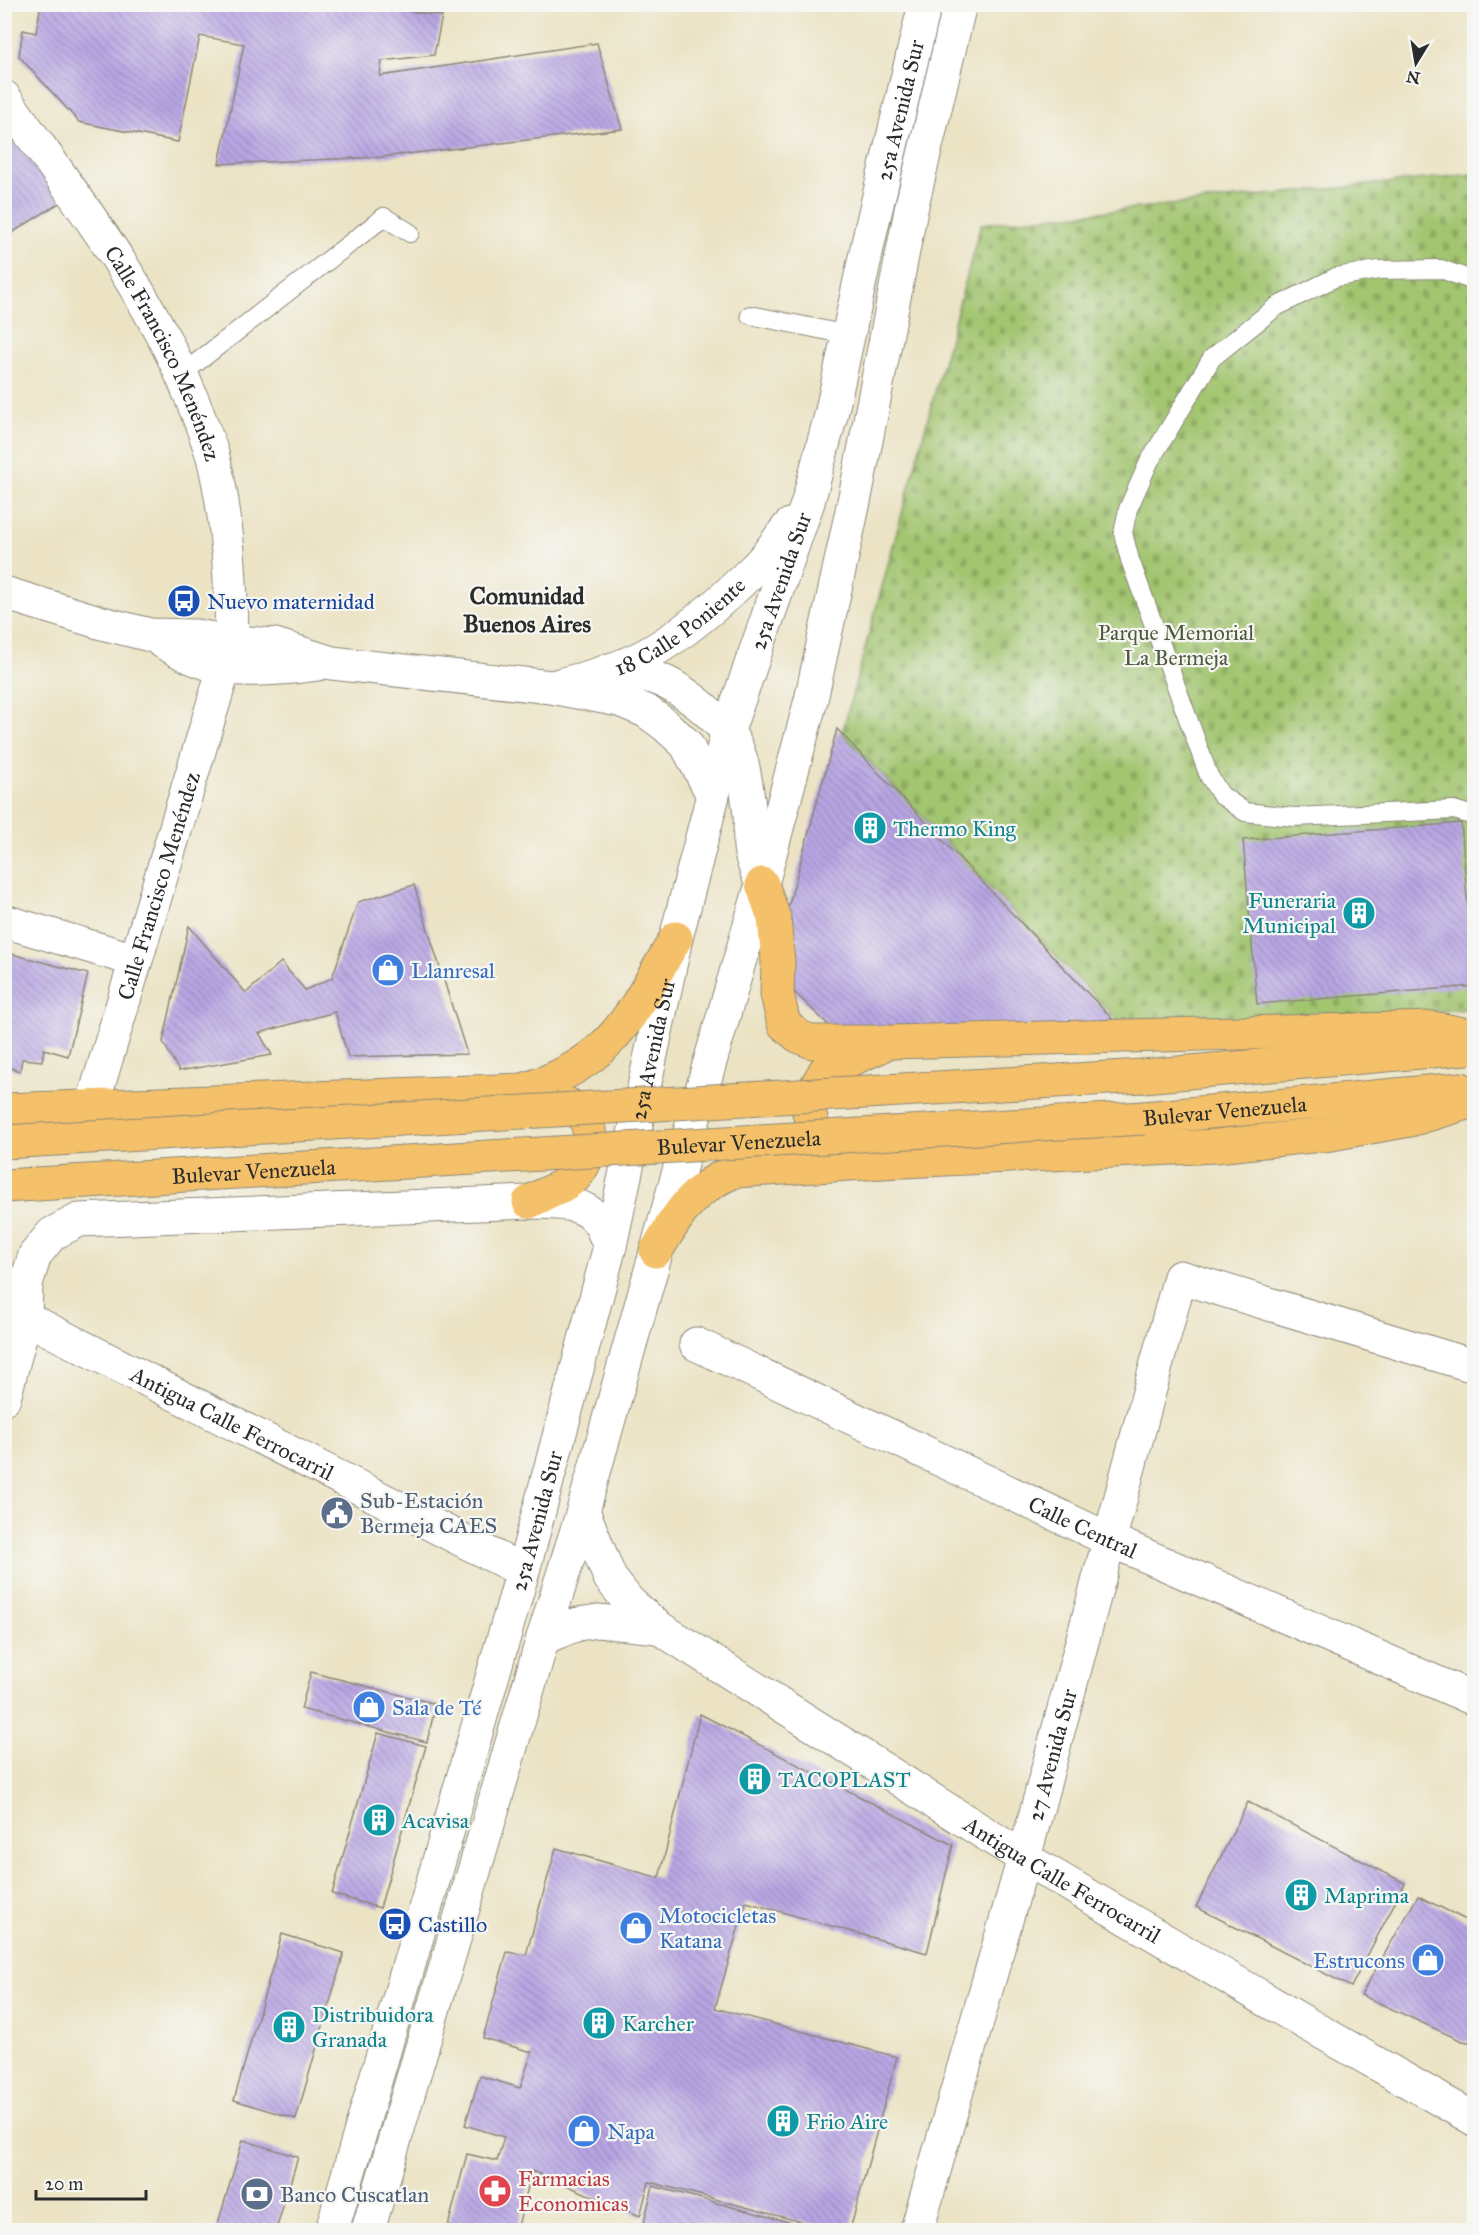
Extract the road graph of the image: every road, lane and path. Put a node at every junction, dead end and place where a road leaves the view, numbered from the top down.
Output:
1 (925, 4) edge
2 (960, 4) edge
3 (4, 97) edge
4 (410, 233) dead end
5 (1474, 281) edge
6 (750, 315) dead end
7 (848, 336) junction
8 (182, 374) junction
9 (808, 502) junction
10 (4, 593) edge
11 (228, 655) junction
12 (609, 670) junction
13 (551, 687) junction
14 (727, 733) junction
15 (713, 795) junction
16 (1474, 816) edge
17 (762, 884) junction
18 (4, 921) edge
19 (676, 938) junction
20 (135, 960) junction
21 (1474, 1036) edge
22 (892, 1042) junction
23 (1474, 1047) edge
24 (1474, 1088) edge
25 (523, 1090) junction
26 (1474, 1101) edge
27 (92, 1106) junction
28 (4, 1110) edge
29 (4, 1142) edge
30 (882, 1162) junction
31 (4, 1186) edge
32 (529, 1202) junction
33 (610, 1246) junction
34 (657, 1251) junction
35 (15, 1313) edge
36 (696, 1344) dead end
37 (1474, 1366) edge
38 (4, 1398) edge
39 (584, 1511) junction
40 (1110, 1540) junction
41 (523, 1571) junction
42 (657, 1627) junction
43 (543, 1638) junction
44 (1474, 1699) edge
45 (1024, 1858) junction
46 (1474, 2119) edge
47 (332, 2230) edge
48 (368, 2230) edge
49 (916, 2230) edge

1 - 7 street, 25a Avenida Sur
2 - 17 street, 25a Avenida Sur
3 - 8 street, Calle Francisco Menéndez
4 - 8 lane
5 - 16 lane
6 - 7 lane
7 - 9 street, 25a Avenida Sur
8 - 11 street, Calle Francisco Menéndez
9 - 12 street, 18 Calle Poniente
9 - 14 street, 25a Avenida Sur
10 - 11 street, 18 Calle Poniente
11 - 13 street, 18 Calle Poniente
11 - 20 street, Calle Francisco Menéndez
12 - 13 street, 18 Calle Poniente
12 - 14 street
13 - 15 street, 18 Calle Poniente
14 - 15 street, 25a Avenida Sur
14 - 17 street
15 - 19 street, 25a Avenida Sur
17 - 22 highway
17 - 34 street, 25a Avenida Sur
18 - 20 street
19 - 25 highway
19 - 33 street, 25a Avenida Sur
20 - 27 street, Calle Francisco Menéndez
21 - 22 highway
22 - 30 highway
23 - 29 highway, Bulevar Venezuela, bridge
24 - 31 highway, Bulevar Venezuela, bridge
25 - 27 highway
25 - 32 highway
26 - 30 highway
27 - 28 highway
30 - 34 highway
32 - 33 street
32 - 35 street
33 - 41 street, 25a Avenida Sur
34 - 39 street, 25a Avenida Sur
35 - 38 street
35 - 41 street, Antigua Calle Ferrocarril
36 - 40 street, Calle Central
37 - 40 street, 27 Avenida Sur
39 - 42 street, Antigua Calle Ferrocarril
39 - 43 street, 25a Avenida Sur
40 - 44 street, Calle Central
40 - 45 street, 27 Avenida Sur
41 - 47 street, 25a Avenida Sur
42 - 43 street, Antigua Calle Ferrocarril
42 - 45 street, Antigua Calle Ferrocarril
43 - 48 street, 25a Avenida Sur
45 - 46 street, Antigua Calle Ferrocarril
45 - 49 street, 27 Avenida Sur

